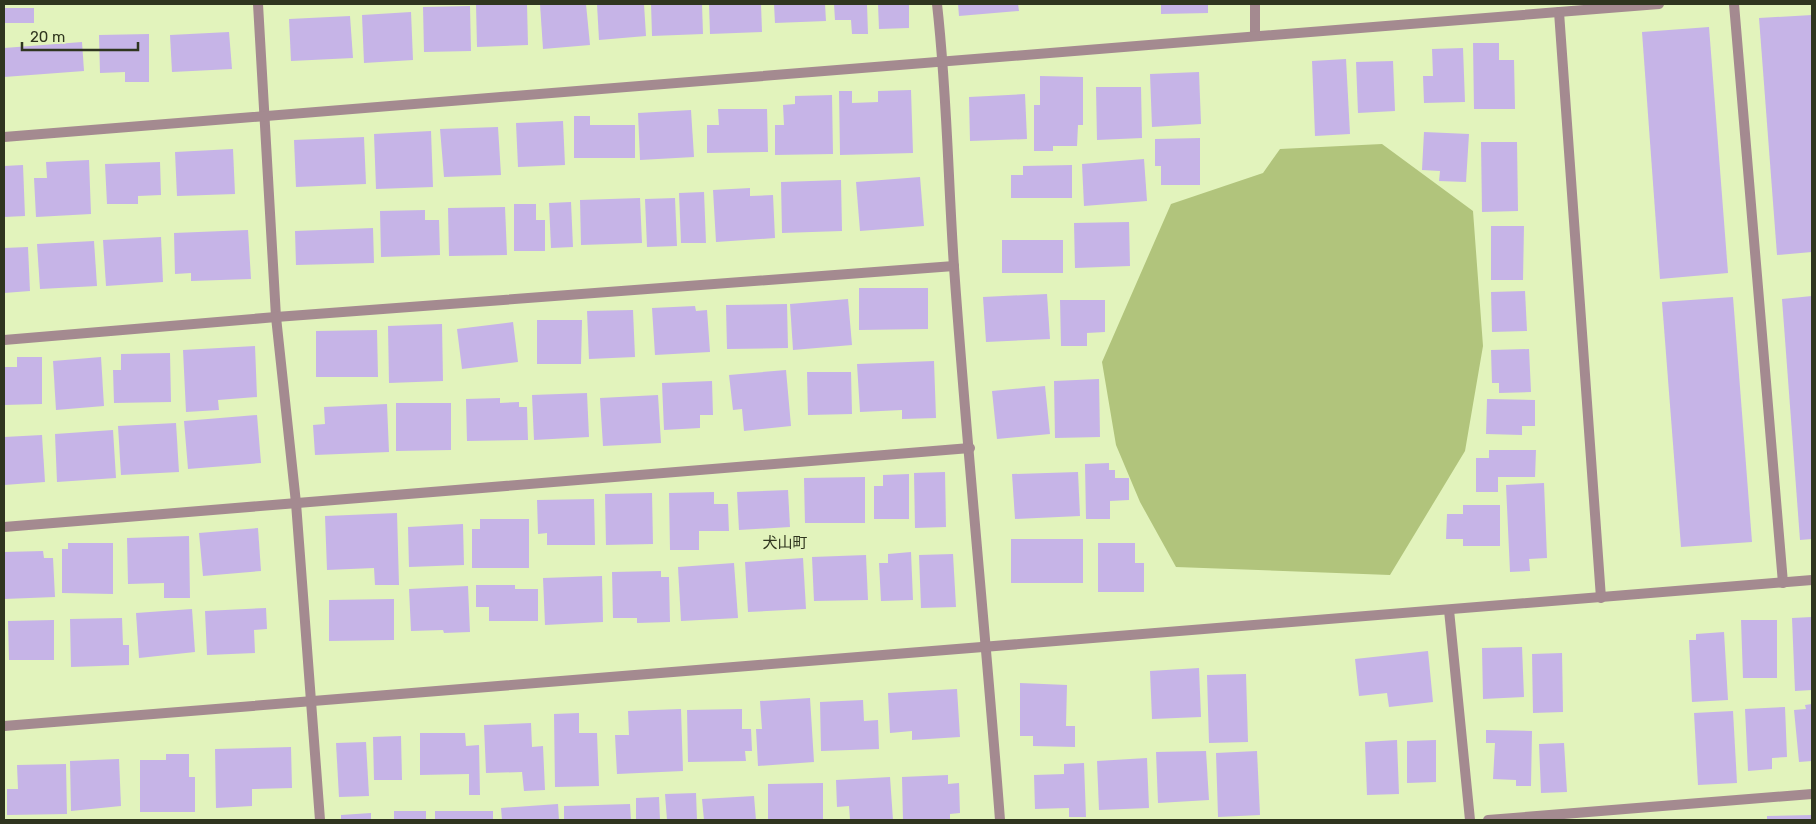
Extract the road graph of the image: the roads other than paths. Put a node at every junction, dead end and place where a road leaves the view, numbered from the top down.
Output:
1 (258, 4) edge
2 (937, 4) edge
3 (1255, 4) edge
4 (1659, 4) edge
5 (1734, 4) edge
6 (1559, 12) junction
7 (1255, 36) junction
8 (944, 62) junction
9 (265, 116) junction
10 (4, 137) edge
11 (954, 266) junction
12 (276, 317) junction
13 (4, 340) edge
14 (970, 448) junction
15 (296, 503) junction
16 (4, 526) edge
17 (1812, 580) edge
18 (1783, 583) junction
19 (1601, 598) junction
20 (1449, 610) junction
21 (987, 648) junction
22 (311, 702) junction
23 (4, 726) edge
24 (1812, 794) edge
25 (320, 820) edge
26 (1000, 820) edge
27 (1470, 820) edge
28 (1488, 820) edge

1 - 9 street
2 - 8 street
3 - 7 street
4 - 6 street
5 - 18 street
6 - 7 street
6 - 19 street
7 - 8 street
8 - 9 street
8 - 11 street
9 - 10 street
9 - 12 street
11 - 12 street
11 - 14 street
12 - 13 street
12 - 15 street
14 - 15 street
14 - 21 street
15 - 16 street
15 - 22 street
17 - 18 street
18 - 19 street
19 - 20 street
20 - 21 street
20 - 27 street
21 - 22 street
21 - 26 street
22 - 23 street
22 - 25 street
24 - 28 street

